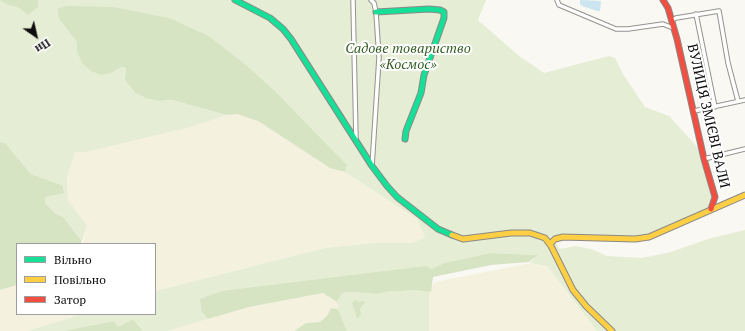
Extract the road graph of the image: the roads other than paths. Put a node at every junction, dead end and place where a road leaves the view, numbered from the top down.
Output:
1 (235, 0) edge
2 (353, 0) edge
3 (371, 0) edge
4 (662, 0) edge
5 (557, 1) edge
6 (376, 12) junction
7 (696, 14) junction
8 (672, 20) junction
9 (673, 28) junction
10 (745, 100) edge
11 (738, 102) junction
12 (715, 107) junction
13 (694, 111) junction
14 (405, 139) dead end
15 (356, 140) junction
16 (745, 149) edge
17 (704, 160) junction
18 (372, 166) junction
19 (745, 195) edge
20 (711, 209) junction
21 (550, 244) junction
22 (612, 331) edge

1 - 15 street
2 - 15 street
3 - 6 street
4 - 8 street, ВУЛИЦЯ ЗМІЄВІ ВАЛИ
5 - 9 street, ВУЛИЦЯ ЗМІЄВІ ВАЛИ
6 - 14 street
6 - 18 street
7 - 8 street
7 - 11 street
7 - 12 street
8 - 9 street, ВУЛИЦЯ ЗМІЄВІ ВАЛИ
9 - 13 street, ВУЛИЦЯ ЗМІЄВІ ВАЛИ
10 - 11 street
11 - 12 street
12 - 13 street
13 - 17 street, ВУЛИЦЯ ЗМІЄВІ ВАЛИ
15 - 18 street
16 - 17 street
17 - 20 street, ВУЛИЦЯ ЗМІЄВІ ВАЛИ
18 - 21 street
19 - 20 street
20 - 21 street
21 - 22 street

